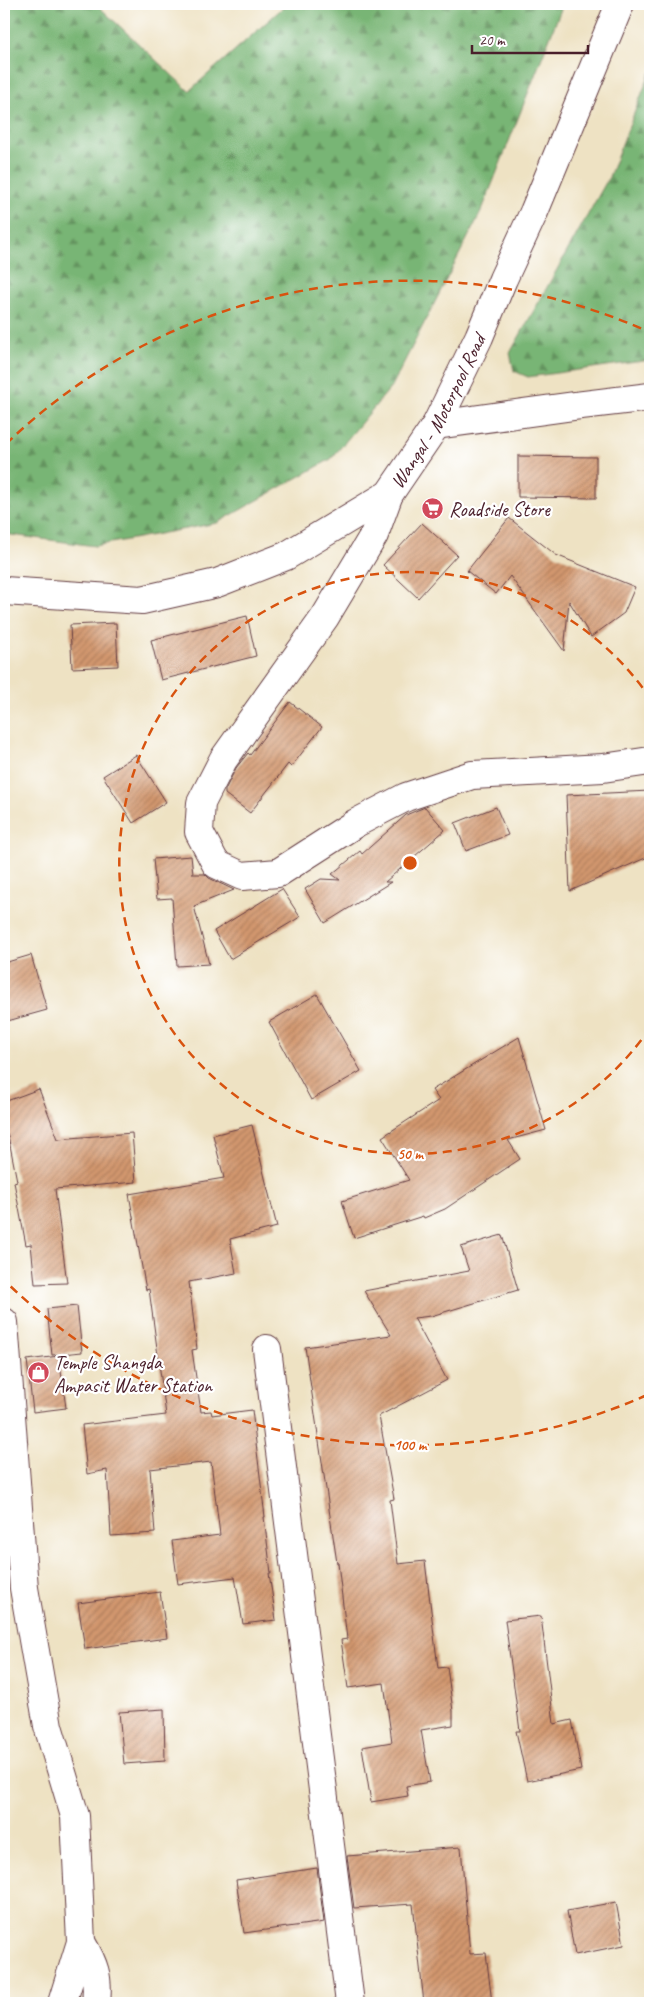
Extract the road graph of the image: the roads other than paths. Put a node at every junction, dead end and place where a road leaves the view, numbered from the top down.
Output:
1 (620, 4) edge
2 (650, 397) edge
3 (436, 426) junction
4 (389, 494) junction
5 (4, 592) edge
6 (650, 761) edge
7 (4, 1322) edge
8 (266, 1349) dead end
9 (80, 1942) junction
10 (62, 2003) edge
11 (96, 2003) edge
12 (350, 2003) edge

1 - 3 street, Wangal - Motorpool Road
2 - 3 street
3 - 4 street, Wangal - Motorpool Road
4 - 5 street, Wangal - Motorpool Road
4 - 6 street
7 - 9 street
8 - 12 street
9 - 10 street
9 - 11 street

